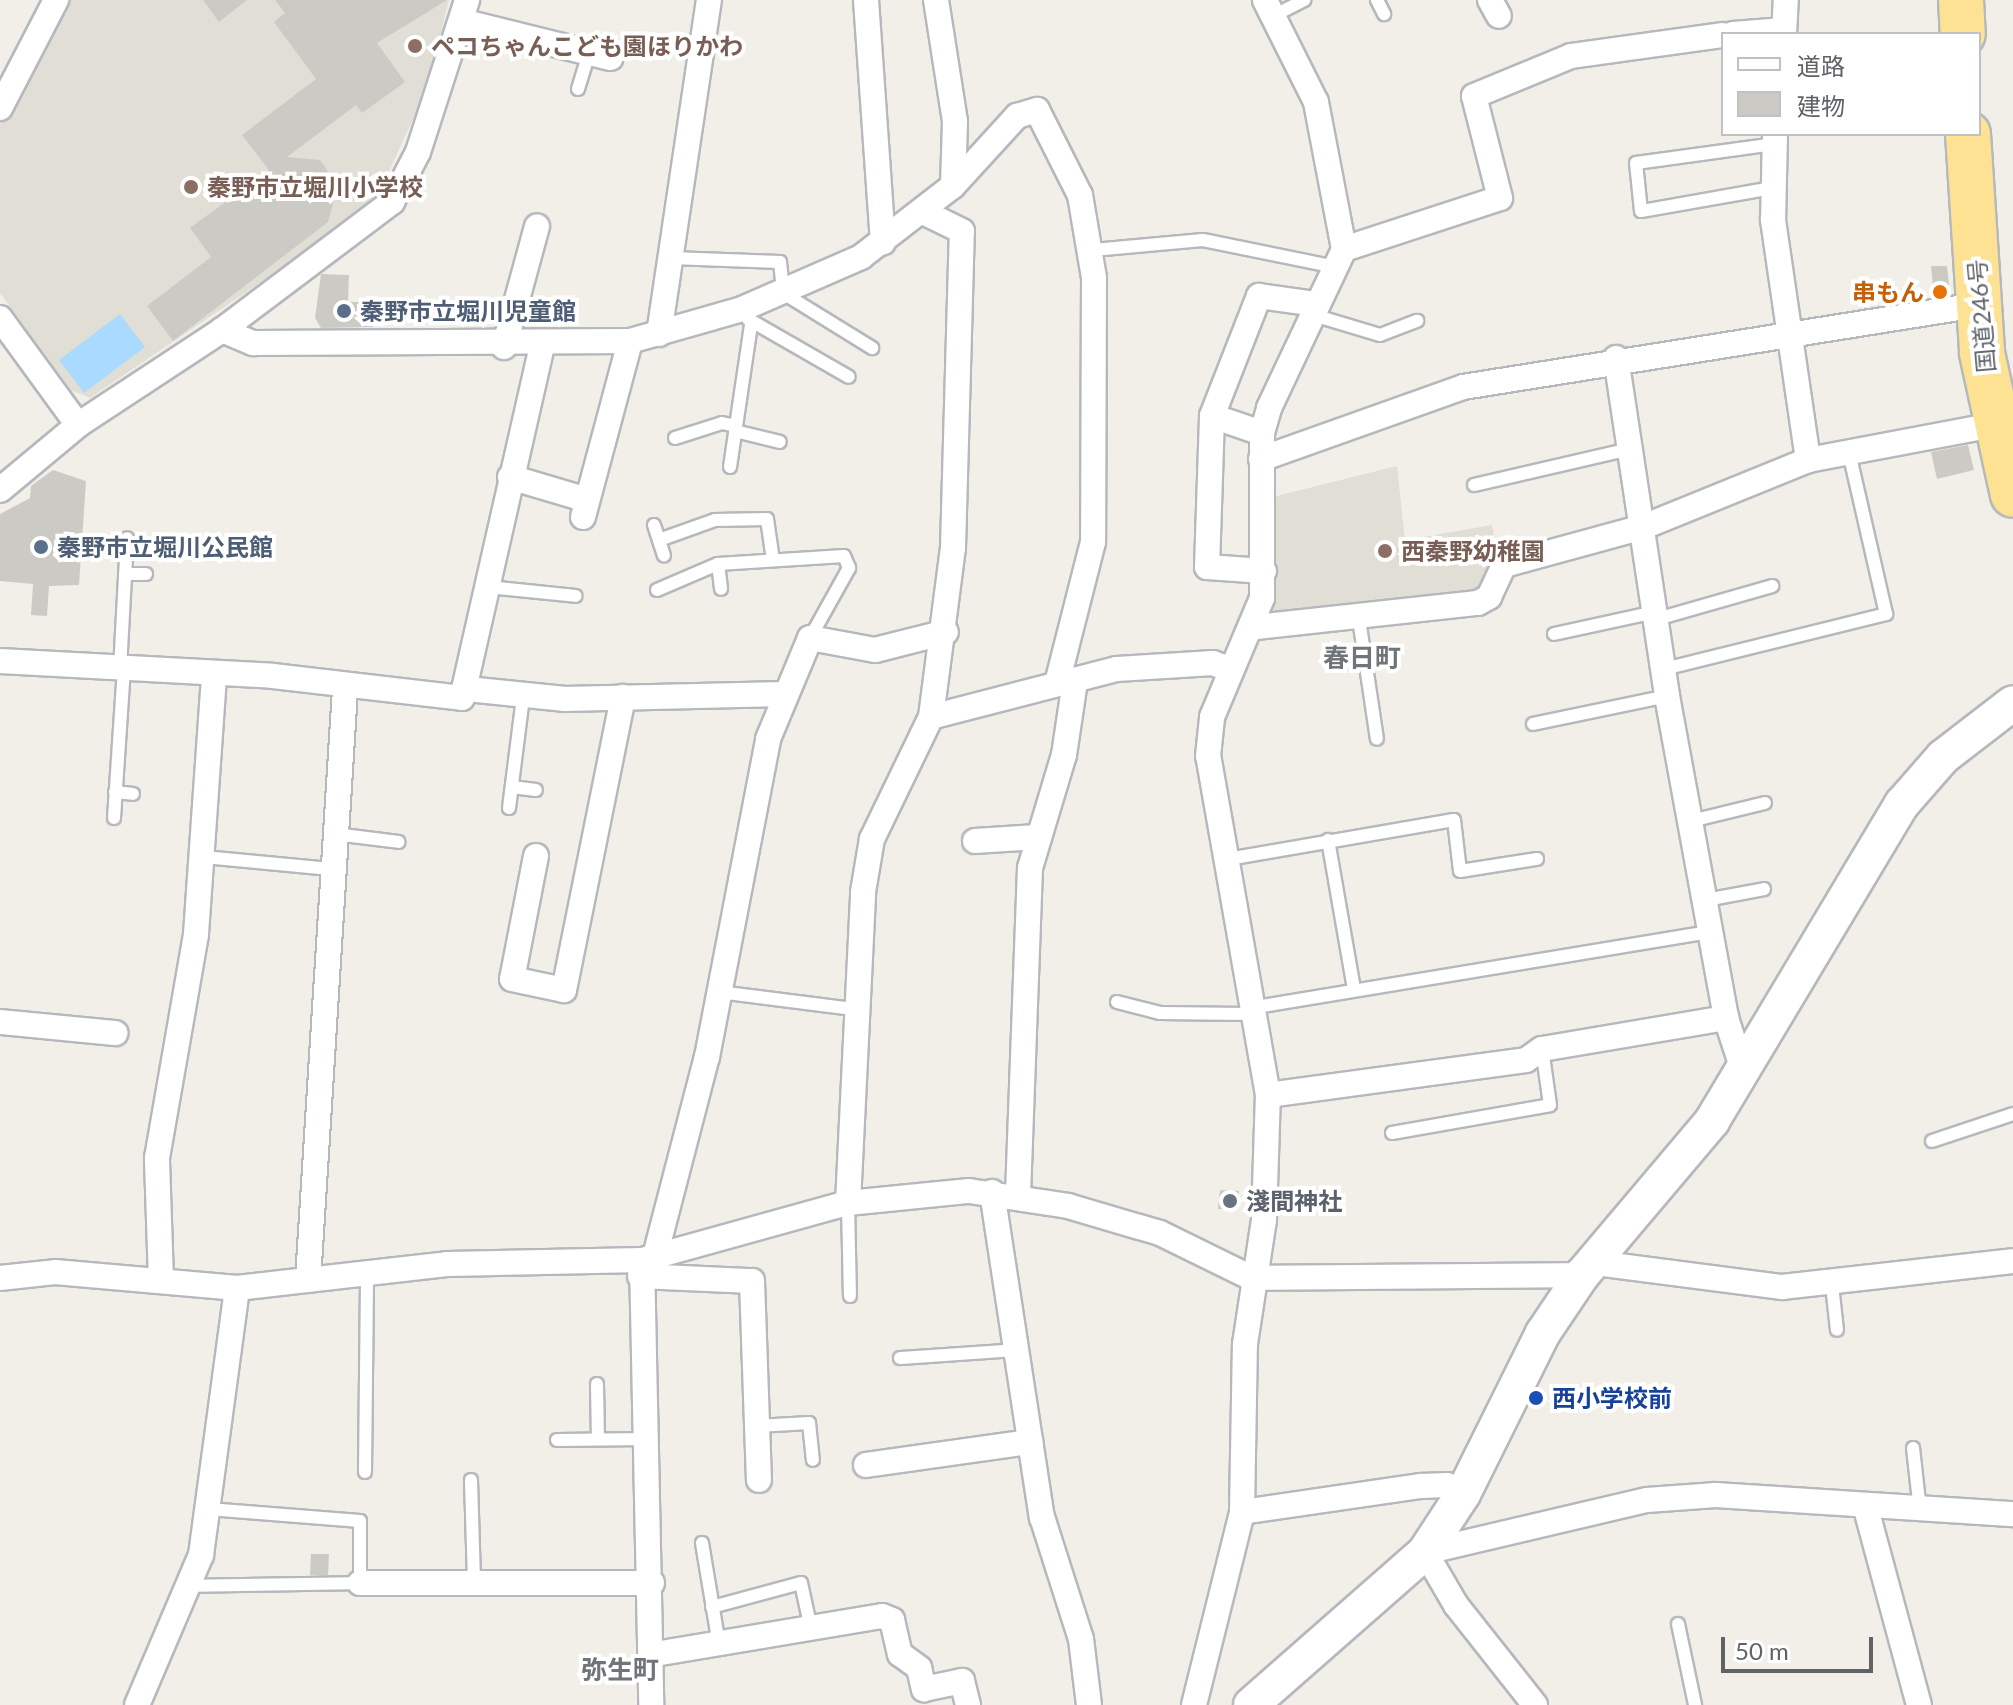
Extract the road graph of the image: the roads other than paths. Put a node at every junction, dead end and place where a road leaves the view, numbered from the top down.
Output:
1 (56, 0) edge
2 (709, 0) edge
3 (866, 0) edge
4 (936, 0) edge
5 (1304, 0) edge
6 (1377, 0) edge
7 (1786, 0) edge
8 (1961, 0) edge
9 (1270, 8) edge
10 (464, 10) edge
11 (1384, 14) dead end
12 (1784, 32) edge
13 (1963, 32) edge
14 (1721, 35) edge
15 (600, 55) joint
16 (578, 89) dead end
17 (0, 108) edge
18 (1968, 136) edge
19 (1774, 139) edge
20 (953, 186) junction
21 (1772, 188) junction
22 (923, 212) junction
23 (537, 226) dead end
24 (883, 242) junction
25 (1093, 250) junction
26 (671, 258) junction
27 (1340, 258) junction
28 (783, 293) junction
29 (1977, 305) junction
30 (1313, 309) junction
31 (747, 317) junction
32 (0, 318) edge
33 (1417, 321) dead end
34 (222, 330) junction
35 (1792, 333) junction
36 (659, 334) junction
37 (630, 341) junction
38 (504, 347) junction
39 (542, 347) junction
40 (872, 348) dead end
41 (1616, 358) junction
42 (849, 377) dead end
43 (1212, 416) junction
44 (78, 425) junction
45 (1994, 425) junction
46 (736, 428) junction
47 (1262, 433) junction
48 (675, 438) dead end
49 (780, 442) dead end
50 (1630, 449) junction
51 (1849, 453) junction
52 (1261, 459) junction
53 (1808, 460) junction
54 (730, 467) dead end
55 (510, 477) junction
56 (1474, 485) dead end
57 (0, 490) edge
58 (2013, 495) edge
59 (654, 525) dead end
60 (1643, 527) junction
61 (127, 538) dead end
62 (659, 540) junction
63 (664, 555) dead end
64 (773, 560) junction
65 (718, 564) junction
66 (1264, 571) junction
67 (125, 574) junction
68 (146, 574) dead end
69 (1772, 586) dead end
70 (488, 587) junction
71 (721, 589) dead end
72 (657, 590) dead end
73 (576, 596) dead end
74 (1656, 616) junction
75 (1359, 619) junction
76 (1256, 627) junction
77 (946, 632) junction
78 (1554, 634) dead end
79 (810, 638) junction
80 (0, 661) edge
81 (122, 669) junction
82 (1228, 669) junction
83 (1664, 669) junction
84 (214, 675) junction
85 (1066, 682) junction
86 (467, 689) junction
87 (345, 690) junction
88 (784, 694) junction
89 (1667, 696) junction
90 (523, 697) junction
91 (623, 697) junction
92 (2013, 703) edge
93 (931, 717) junction
94 (1533, 724) dead end
95 (1377, 739) dead end
96 (512, 787) junction
97 (536, 790) dead end
98 (115, 792) junction
99 (133, 794) dead end
100 (1765, 803) dead end
101 (509, 808) dead end
102 (114, 818) dead end
103 (1691, 821) junction
104 (332, 833) junction
105 (1037, 837) junction
106 (1328, 840) junction
107 (975, 841) dead end
108 (399, 842) dead end
109 (536, 856) dead end
110 (204, 857) junction
111 (1228, 859) junction
112 (1537, 859) dead end
113 (330, 869) junction
114 (1764, 889) dead end
115 (1706, 900) junction
116 (1711, 932) junction
117 (1354, 989) junction
118 (719, 992) junction
119 (1117, 1002) dead end
120 (861, 1010) junction
121 (1257, 1010) junction
122 (1726, 1018) junction
123 (0, 1022) edge
124 (115, 1033) dead end
125 (1542, 1049) junction
126 (1743, 1070) junction
127 (1268, 1095) junction
128 (2013, 1114) edge
129 (1392, 1133) dead end
130 (1932, 1141) dead end
131 (992, 1192) junction
132 (1018, 1195) junction
133 (848, 1203) junction
134 (2013, 1261) edge
135 (646, 1264) junction
136 (1589, 1269) junction
137 (367, 1273) junction
138 (0, 1278) edge
139 (1252, 1278) junction
140 (308, 1280) junction
141 (161, 1281) junction
142 (1832, 1285) junction
143 (237, 1288) junction
144 (850, 1296) dead end
145 (1837, 1330) dead end
146 (1017, 1350) junction
147 (900, 1358) dead end
148 (597, 1384) dead end
149 (757, 1426) junction
150 (598, 1439) junction
151 (646, 1439) junction
152 (557, 1440) dead end
153 (1030, 1442) junction
154 (1913, 1448) dead end
155 (813, 1460) dead end
156 (866, 1465) dead end
157 (365, 1472) dead end
158 (471, 1480) dead end
159 (759, 1480) dead end
160 (1463, 1494) junction
161 (1865, 1505) junction
162 (208, 1509) junction
163 (1920, 1510) junction
164 (1242, 1512) junction
165 (2013, 1514) edge
166 (702, 1543) dead end
167 (1425, 1552) junction
168 (474, 1580) junction
169 (360, 1583) junction
170 (652, 1583) junction
171 (187, 1586) junction
172 (712, 1607) junction
173 (1678, 1624) dead end
174 (811, 1629) junction
175 (719, 1645) junction
176 (655, 1654) junction
177 (137, 1705) edge
178 (651, 1705) edge
179 (968, 1705) edge
180 (1089, 1705) edge
181 (1194, 1705) edge
182 (1251, 1705) edge
183 (1535, 1705) edge
184 (1695, 1705) edge
185 (1919, 1705) edge

1 - 17 street
2 - 26 street
3 - 24 street
4 - 20 street
5 - 9 lane
6 - 11 lane
7 - 12 street
8 - 13 highway
9 - 27 street
10 - 15 street
10 - 34 street
14 - 27 street
15 - 16 lane
18 - 29 highway, 国道246号
19 - 21 street
19 - 21 lane
20 - 22 street
20 - 25 street
21 - 35 street
22 - 24 street
22 - 77 street
23 - 38 street
24 - 28 street
25 - 27 lane
25 - 85 street
26 - 28 lane
26 - 36 street
27 - 30 street
28 - 31 street
28 - 40 lane
29 - 35 street
29 - 45 highway, 国道246号
30 - 33 lane
30 - 43 street
30 - 47 street
31 - 36 street
31 - 42 lane
31 - 46 lane
32 - 44 street
34 - 38 street
34 - 44 street
35 - 41 street
35 - 53 street
36 - 37 street
37 - 39 street
37 - 55 street
38 - 39 street
39 - 55 street
41 - 50 street
41 - 52 street
43 - 47 street
43 - 66 street
44 - 57 street
45 - 51 street
45 - 58 highway, 国道246号
46 - 48 lane
46 - 49 lane
46 - 54 lane
47 - 52 street
50 - 56 lane
50 - 60 street
51 - 53 street
51 - 83 lane
52 - 66 street
53 - 60 street
55 - 70 street
59 - 62 lane
60 - 74 street
60 - 75 street
61 - 67 lane
62 - 63 lane
62 - 64 lane
64 - 65 lane
64 - 79 lane
65 - 71 lane
65 - 72 lane
66 - 76 street
67 - 68 lane
67 - 81 lane
69 - 74 lane
70 - 73 lane
70 - 86 street
74 - 78 lane
74 - 83 street
75 - 76 street
75 - 95 lane
76 - 82 street
77 - 79 street
77 - 93 street
79 - 88 street
80 - 81 street
81 - 84 street
81 - 98 lane
82 - 85 street
82 - 111 street
83 - 89 street
84 - 87 street
84 - 110 street
85 - 93 street
85 - 105 street
86 - 87 street
86 - 90 street
87 - 104 street
88 - 91 street
88 - 118 street
89 - 94 lane
89 - 103 street
90 - 91 street
90 - 96 lane
91 - 109 street
92 - 126 street
93 - 120 street
96 - 97 lane
96 - 101 lane
98 - 99 lane
98 - 102 lane
100 - 103 lane
103 - 115 street
104 - 108 lane
104 - 113 street
105 - 107 street
105 - 132 street
106 - 111 lane
106 - 112 lane
106 - 117 lane
110 - 113 lane
110 - 141 street
111 - 121 street
113 - 140 street
114 - 115 lane
115 - 116 street
116 - 117 lane
116 - 122 street
117 - 121 lane
118 - 120 lane
118 - 135 street
119 - 121 lane
120 - 133 street
121 - 127 street
122 - 125 street
122 - 126 street
123 - 124 street
125 - 127 street
125 - 129 lane
126 - 136 street
127 - 139 street
128 - 130 lane
131 - 132 street
131 - 133 street
131 - 146 street
132 - 139 street
133 - 135 street
133 - 144 lane
134 - 142 street
135 - 137 street
135 - 149 street
135 - 151 street
136 - 139 street
136 - 142 street
136 - 160 street
137 - 140 street
137 - 157 lane
138 - 141 street
139 - 164 street
140 - 143 street
141 - 143 street
142 - 145 lane
143 - 162 street
146 - 147 lane
146 - 153 street
148 - 150 lane
149 - 155 lane
149 - 159 street
150 - 151 lane
150 - 152 lane
151 - 170 street
153 - 156 street
153 - 180 street
154 - 163 lane
158 - 168 lane
160 - 164 street
160 - 167 street
161 - 163 street
161 - 167 street
161 - 185 street
162 - 169 lane
162 - 171 street
163 - 165 street
164 - 181 street
166 - 172 lane
167 - 182 street
167 - 183 street
168 - 169 street
168 - 170 street
169 - 171 lane
170 - 176 street
171 - 177 street
172 - 174 lane
172 - 175 lane
173 - 184 lane
174 - 175 street
174 - 179 street
175 - 176 street
176 - 178 street

